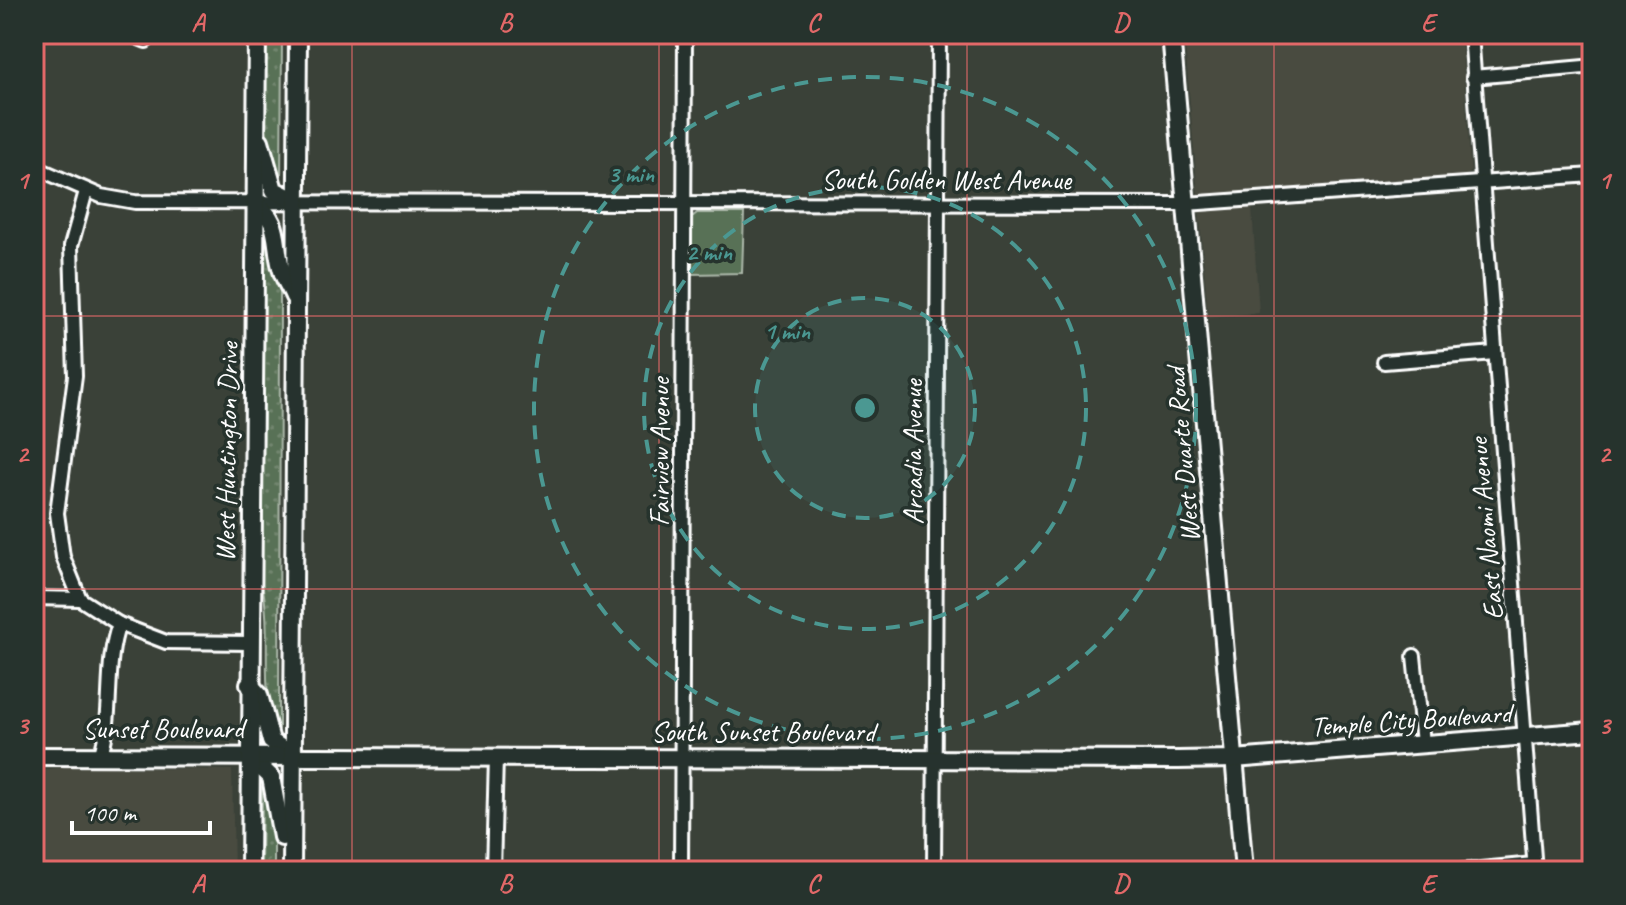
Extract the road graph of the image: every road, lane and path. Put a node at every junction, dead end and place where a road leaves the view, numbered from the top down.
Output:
1 (129, 34) edge
2 (257, 34) edge
3 (298, 34) edge
4 (685, 34) edge
5 (939, 34) edge
6 (1171, 34) edge
7 (1471, 34) edge
8 (146, 41) dead end
9 (1584, 67) dead end
10 (1473, 77) junction
11 (256, 126) junction
12 (34, 167) edge
13 (1592, 175) edge
14 (1482, 183) junction
15 (86, 191) junction
16 (253, 201) junction
17 (298, 202) junction
18 (685, 204) junction
19 (1186, 204) junction
20 (937, 205) junction
21 (297, 302) junction
22 (1495, 353) junction
23 (1384, 362) dead end
24 (34, 598) edge
25 (80, 599) junction
26 (119, 624) junction
27 (250, 643) junction
28 (1414, 656) dead end
29 (249, 684) junction
30 (1592, 731) edge
31 (1524, 736) junction
32 (1423, 743) junction
33 (101, 754) junction
34 (248, 755) junction
35 (291, 755) junction
36 (34, 756) edge
37 (496, 757) junction
38 (935, 758) junction
39 (682, 759) junction
40 (1234, 759) junction
41 (1534, 867) edge
42 (292, 870) edge
43 (250, 871) edge
44 (493, 871) edge
45 (681, 871) edge
46 (934, 871) edge
47 (1244, 871) edge
48 (1459, 871) edge

1 - 8 street
2 - 11 main road, West Huntington Drive
3 - 17 main road
4 - 18 street, Fairview Avenue
5 - 20 street, Arcadia Avenue
6 - 19 main road, West Duarte Road
7 - 10 street, East Naomi Avenue
9 - 10 street
10 - 14 street, East Naomi Avenue
11 - 16 main road, West Huntington Drive
11 - 17 main road
12 - 15 street, South Golden West Avenue
13 - 14 street, South Golden West Avenue
14 - 19 street, South Golden West Avenue
14 - 22 street, East Naomi Avenue
15 - 16 street, South Golden West Avenue
15 - 25 street
16 - 17 street, South Golden West Avenue
16 - 21 main road
16 - 27 main road, West Huntington Drive
17 - 18 street, South Golden West Avenue
17 - 21 main road
18 - 20 street, South Golden West Avenue
18 - 39 street, Fairview Avenue
19 - 20 street, South Golden West Avenue
19 - 40 main road, West Duarte Road
20 - 38 street, Arcadia Avenue
21 - 35 main road
22 - 23 street
22 - 31 street, East Naomi Avenue
24 - 25 street
25 - 26 street
26 - 27 street
26 - 33 street
27 - 29 main road, West Huntington Drive
28 - 32 street
29 - 34 main road, West Huntington Drive
29 - 35 main road
30 - 31 main road, Temple City Boulevard
31 - 32 main road, Temple City Boulevard
31 - 41 street, East Naomi Avenue
32 - 40 main road, Temple City Boulevard
33 - 34 main road, Sunset Boulevard
33 - 36 main road, Sunset Boulevard
34 - 35 main road, Sunset Boulevard
34 - 42 main road
34 - 43 main road, West Huntington Drive
35 - 37 main road, South Sunset Boulevard
35 - 42 main road
37 - 39 main road, South Sunset Boulevard
37 - 44 street
38 - 39 main road, South Sunset Boulevard
38 - 40 main road, South Sunset Boulevard
38 - 46 street, Arcadia Avenue
39 - 45 street, Fairview Avenue
40 - 47 main road, West Duarte Road
41 - 48 street

